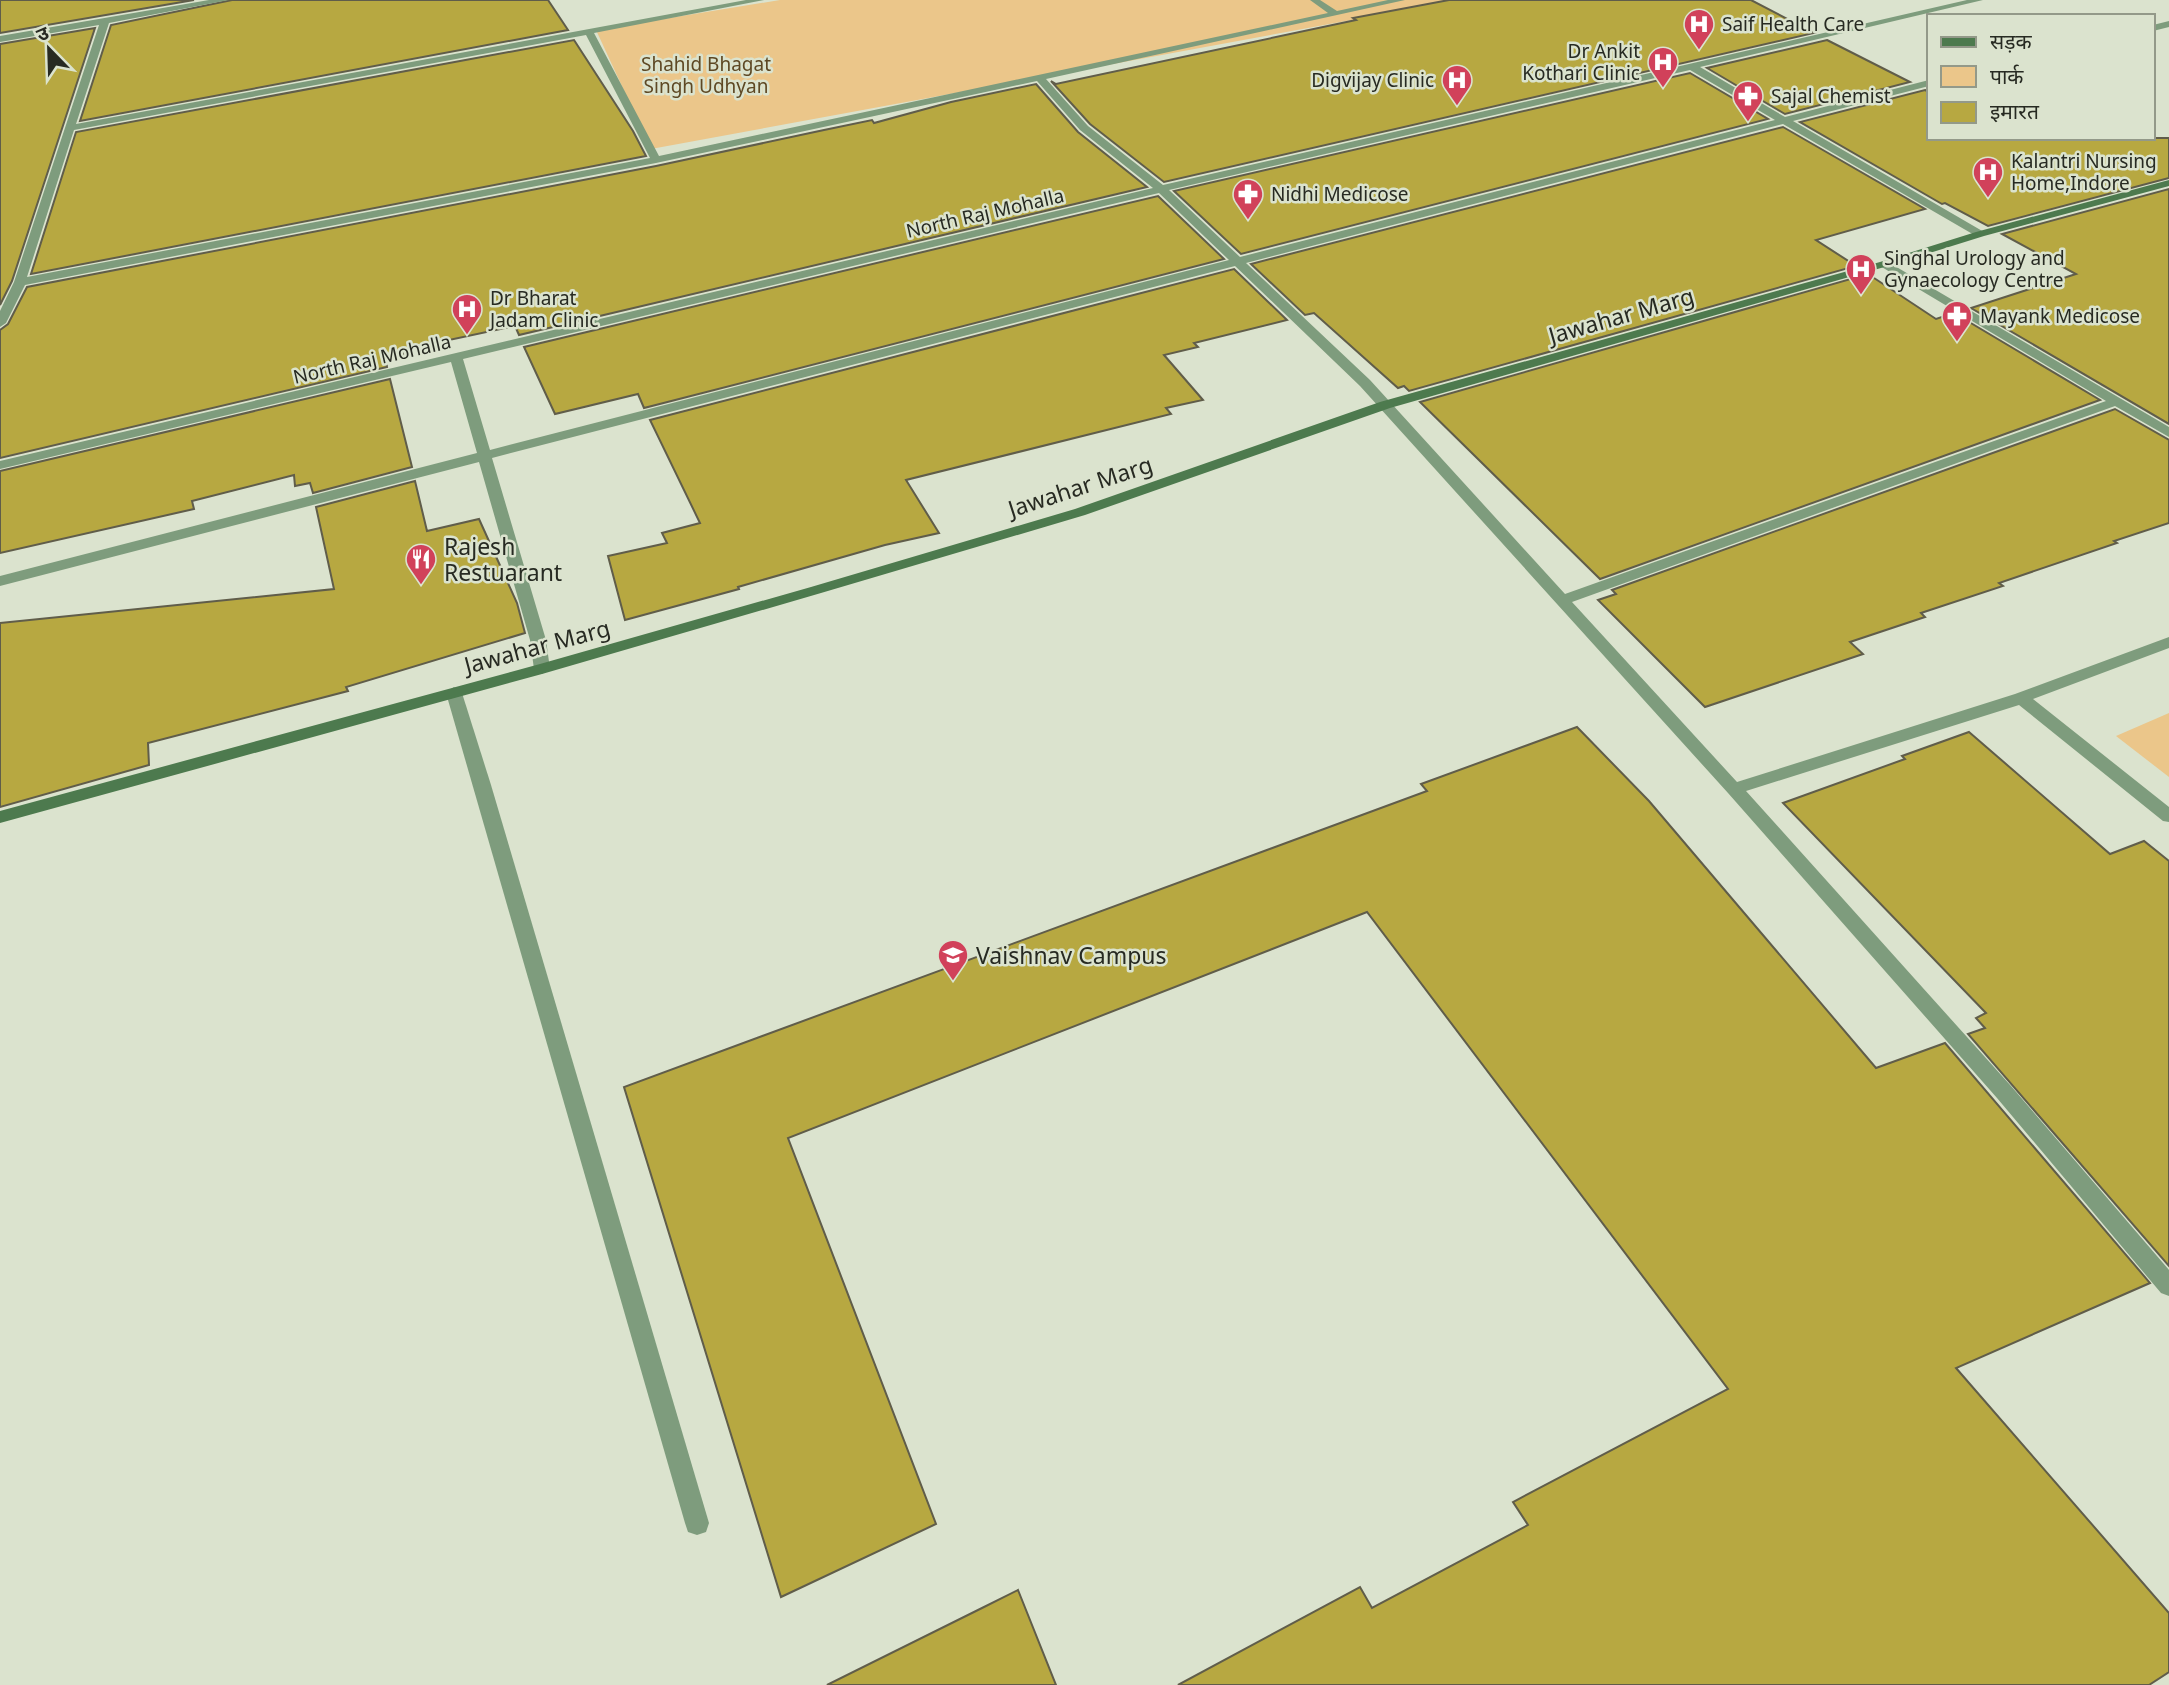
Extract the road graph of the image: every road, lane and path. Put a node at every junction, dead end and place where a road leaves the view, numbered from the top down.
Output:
1 (225, 0) edge
2 (760, 0) edge
3 (1314, 0) edge
4 (1401, 0) edge
5 (1979, 0) edge
6 (1924, 5) dead end
7 (1937, 10) junction
8 (1335, 13) junction
9 (105, 20) junction
10 (589, 32) junction
11 (0, 39) edge
12 (1692, 67) junction
13 (1040, 79) junction
14 (1927, 83) edge
15 (1783, 118) junction
16 (70, 128) junction
17 (656, 160) junction
18 (2169, 183) edge
19 (1161, 189) junction
20 (1980, 234) junction
21 (1238, 263) junction
22 (1884, 264) junction
23 (20, 282) junction
24 (0, 323) edge
25 (456, 357) junction
26 (2115, 402) junction
27 (1385, 405) junction
28 (2169, 433) edge
29 (484, 455) junction
30 (0, 465) edge
31 (0, 581) edge
32 (1562, 600) junction
33 (2169, 642) edge
34 (542, 669) junction
35 (454, 693) junction
36 (2021, 698) junction
37 (1734, 789) junction
38 (2169, 816) edge
39 (0, 817) edge
40 (2169, 1286) edge
41 (697, 1523) dead end

1 - 9 street
2 - 10 street
3 - 8 street
4 - 8 street
5 - 7 street, North Raj Mohalla
6 - 7 street
7 - 12 street, North Raj Mohalla
8 - 13 street
9 - 11 street
9 - 16 street
10 - 16 street
10 - 17 street
12 - 15 street
12 - 19 street, North Raj Mohalla
13 - 17 street
13 - 19 street
14 - 15 street
15 - 20 street
15 - 21 street
16 - 23 street
17 - 23 street
18 - 20 main road, Jawahar Marg
19 - 21 street
19 - 25 street, North Raj Mohalla
20 - 22 main road, Jawahar Marg
21 - 27 street
21 - 29 street
22 - 26 street
22 - 27 main road, Jawahar Marg
23 - 24 street
25 - 29 street
25 - 30 street, North Raj Mohalla
26 - 28 street
26 - 32 street
27 - 32 street
27 - 34 main road, Jawahar Marg
29 - 31 street
29 - 34 street
32 - 37 street
33 - 36 street
34 - 35 main road, Jawahar Marg
35 - 39 main road, Jawahar Marg
35 - 41 street
36 - 37 street
36 - 38 street
37 - 40 street

